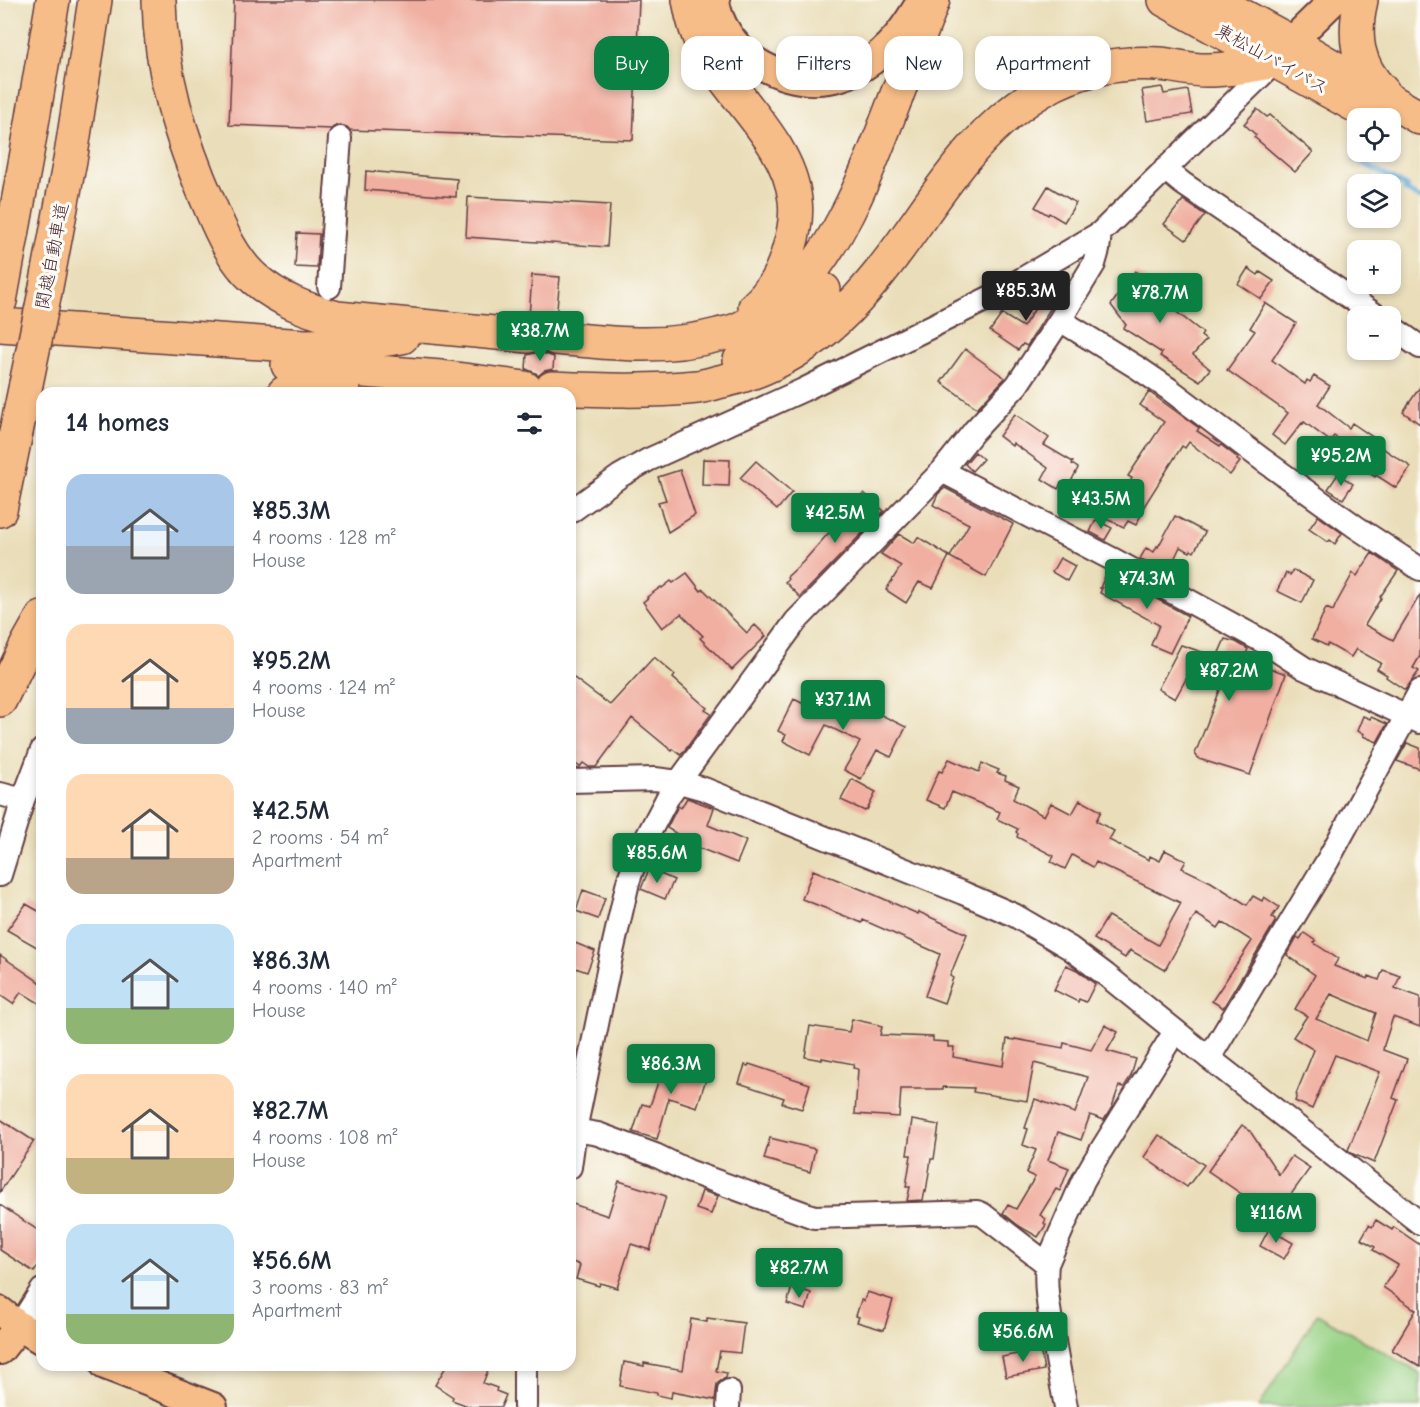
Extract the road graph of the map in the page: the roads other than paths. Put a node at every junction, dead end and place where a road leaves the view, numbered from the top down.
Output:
1 (45, 0) edge
2 (53, 0) edge
3 (96, 0) edge
4 (159, 0) edge
5 (689, 0) edge
6 (715, 0) edge
7 (922, 0) edge
8 (933, 0) edge
9 (956, 0) edge
10 (1165, 0) edge
11 (1213, 0) edge
12 (1334, 0) edge
13 (1361, 0) edge
14 (1284, 52) junction
15 (1376, 108) edge
16 (1384, 108) edge
17 (1401, 116) edge
18 (1420, 118) edge
19 (1401, 127) edge
20 (340, 138) dead end
21 (1420, 143) edge
22 (1165, 170) junction
23 (0, 233) edge
24 (1100, 233) junction
25 (329, 287) dead end
26 (1, 295) edge
27 (1362, 306) edge
28 (1060, 320) junction
29 (0, 325) edge
30 (450, 329) junction
31 (1401, 334) edge
32 (696, 341) junction
33 (0, 345) edge
34 (1420, 347) edge
35 (441, 377) junction
36 (315, 387) edge
37 (529, 387) edge
38 (576, 389) edge
39 (657, 390) junction
40 (942, 471) junction
41 (576, 508) edge
42 (0, 510) edge
43 (1420, 569) edge
44 (36, 629) edge
45 (1420, 691) edge
46 (0, 700) edge
47 (1413, 719) edge
48 (36, 766) edge
49 (576, 781) edge
50 (679, 782) junction
51 (0, 794) edge
52 (23, 800) junction
53 (0, 874) edge
54 (1176, 1032) junction
55 (1209, 1058) junction
56 (576, 1125) edge
57 (576, 1130) edge
58 (1420, 1222) edge
59 (1047, 1264) junction
60 (36, 1300) edge
61 (20, 1326) edge
62 (0, 1350) edge
63 (120, 1371) edge
64 (525, 1371) edge
65 (213, 1407) edge
66 (525, 1407) edge
67 (1066, 1407) edge

1 - 23 highway
2 - 26 highway
3 - 42 highway, 関越自動車道, bridge
4 - 30 highway
5 - 32 highway
6 - 7 main road
8 - 32 highway
9 - 39 highway
10 - 14 highway, 東松山バイパス
11 - 14 highway, 東松山バイパス
12 - 14 main road
13 - 16 highway
14 - 15 highway, 東松山バイパス
14 - 22 street
14 - 39 highway
17 - 18 highway, 東松山バイパス
19 - 21 highway, 東松山バイパス
20 - 25 street
22 - 24 street
22 - 27 street
24 - 28 street
24 - 41 street
28 - 40 street
28 - 43 street
29 - 30 highway
30 - 32 highway
31 - 34 street
33 - 35 highway
35 - 36 highway
35 - 37 highway
38 - 39 highway
40 - 47 street
40 - 50 street
44 - 46 highway
45 - 47 street
47 - 55 street
48 - 52 street
49 - 50 street
50 - 54 street
50 - 56 street
51 - 52 street
52 - 53 street
54 - 55 street
54 - 59 street
55 - 58 street
57 - 59 street
59 - 67 street
60 - 61 street
61 - 62 main road
63 - 65 main road
64 - 66 street

